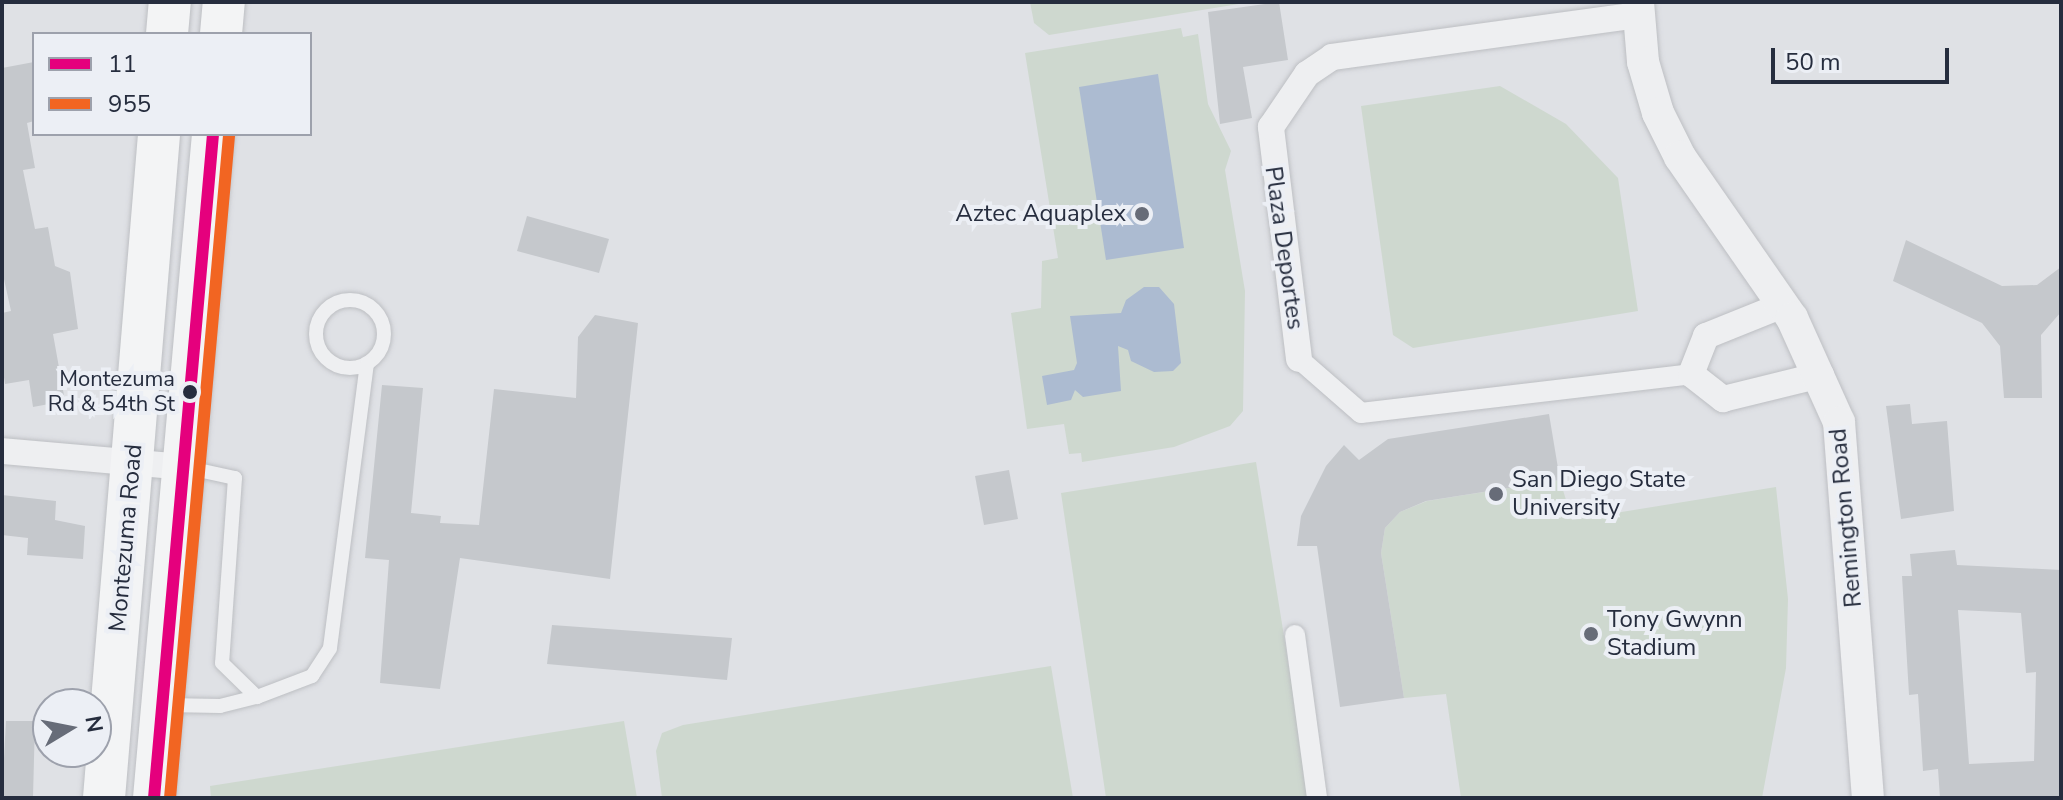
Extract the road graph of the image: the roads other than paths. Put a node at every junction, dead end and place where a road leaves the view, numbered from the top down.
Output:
1 (170, 2) edge
2 (224, 2) edge
3 (1638, 9) edge
4 (167, 32) edge
5 (221, 32) edge
6 (159, 136) edge
7 (213, 136) edge
8 (1783, 305) junction
9 (1299, 359) joint
10 (367, 363) junction
11 (1691, 374) junction
12 (1821, 375) junction
13 (2, 451) edge
14 (133, 464) junction
15 (184, 467) junction
16 (1295, 635) dead end
17 (257, 697) junction
18 (160, 705) junction
19 (104, 798) edge
20 (154, 798) edge
21 (1317, 798) edge
22 (1868, 798) edge

1 - 4 main road
2 - 5 main road
3 - 8 street, Remington Road
3 - 9 street, Plaza Deportes
6 - 14 main road, Montezuma Road
7 - 15 main road, Montezuma Road
8 - 11 street
8 - 12 street, Remington Road
9 - 11 street, Plaza Deportes
10 - 10 lane
10 - 17 lane
11 - 12 street
12 - 22 street, Remington Road
13 - 14 street
14 - 15 street
14 - 19 main road, Montezuma Road
15 - 17 lane
15 - 18 main road, Montezuma Road
16 - 21 street
17 - 18 lane
18 - 20 main road, Montezuma Road

